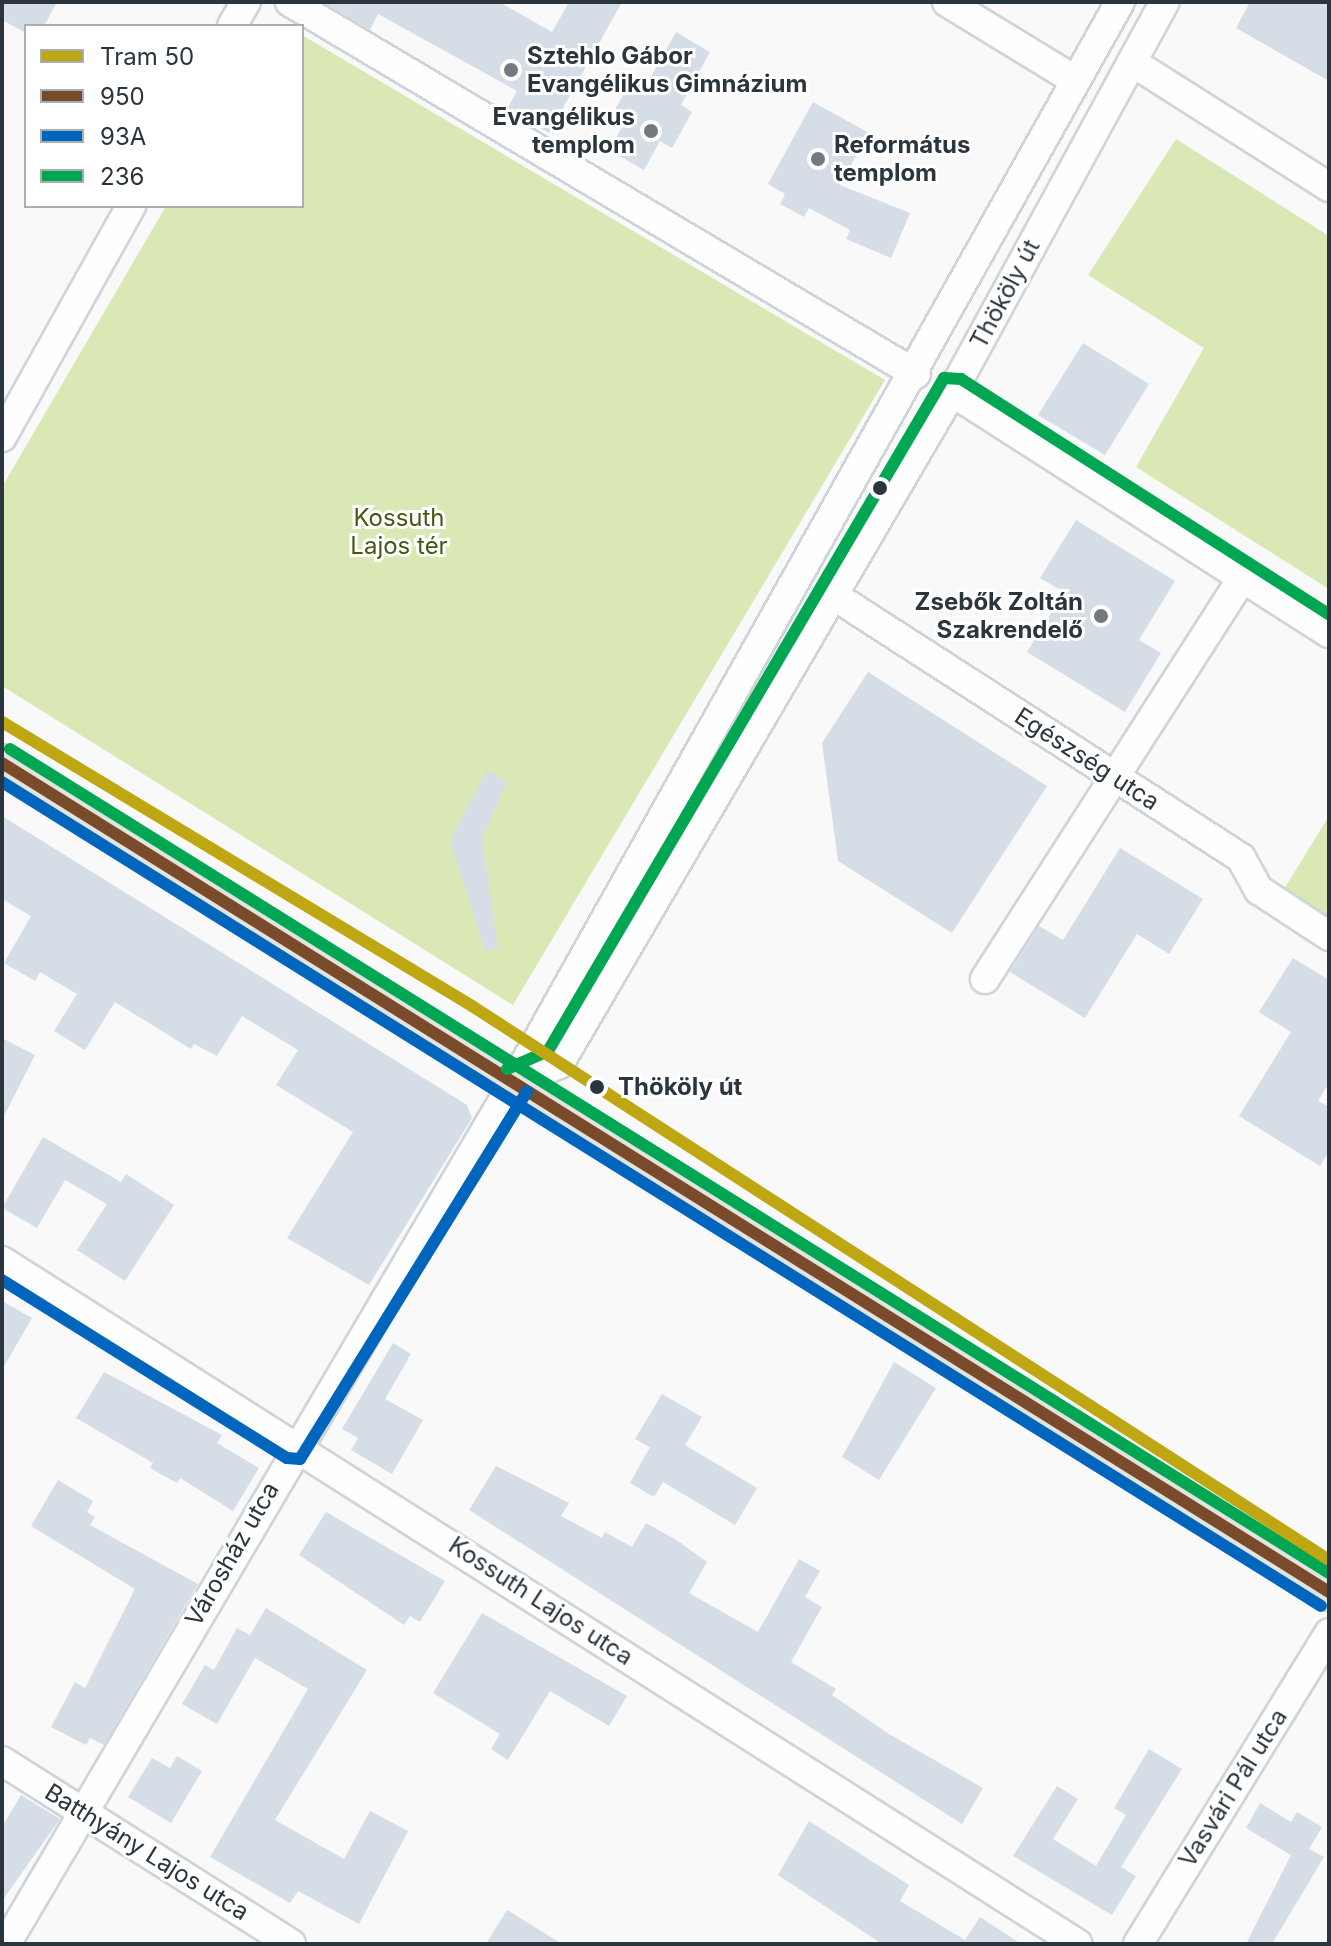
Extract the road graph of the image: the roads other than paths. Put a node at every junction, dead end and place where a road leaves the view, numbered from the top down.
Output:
1 (246, 2) edge
2 (290, 2) edge
3 (947, 2) edge
4 (1120, 2) edge
5 (1165, 2) edge
6 (233, 24) edge
7 (1132, 62) junction
8 (1075, 80) junction
9 (1329, 187) edge
10 (130, 208) edge
11 (916, 374) junction
12 (952, 392) junction
13 (2, 437) edge
14 (1242, 578) junction
15 (833, 595) junction
16 (1329, 633) edge
17 (2, 763) edge
18 (1114, 778) junction
19 (617, 898) junction
20 (646, 915) junction
21 (1329, 936) edge
22 (985, 979) dead end
23 (513, 1084) junction
24 (2, 1261) edge
25 (295, 1444) junction
26 (1329, 1592) edge
27 (1329, 1633) edge
28 (2, 1761) edge
29 (84, 1811) junction
30 (6, 1944) edge
31 (291, 1944) edge
32 (1078, 1944) edge
33 (1138, 1944) edge

1 - 6 street
2 - 11 street
3 - 8 street
4 - 8 street, Thököly út
5 - 7 street, Thököly út
7 - 9 street
7 - 12 street, Thököly út
8 - 11 street, Thököly út
10 - 13 street
11 - 19 street, Thököly út
12 - 14 street
12 - 15 street, Thököly út
14 - 16 street
14 - 18 street
15 - 18 street, Egészség utca
15 - 20 street, Thököly út
17 - 23 main road
18 - 21 street, Egészség utca
18 - 22 street
19 - 20 street
19 - 23 street, Thököly út
20 - 23 street, Thököly út
23 - 25 street, Városház utca
23 - 26 main road
24 - 25 street, Kossuth Lajos utca
25 - 29 street, Városház utca
25 - 32 street, Kossuth Lajos utca
27 - 33 street, Vasvári Pál utca
28 - 29 street, Batthyány Lajos utca
29 - 30 street, Városház utca
29 - 31 street, Batthyány Lajos utca

